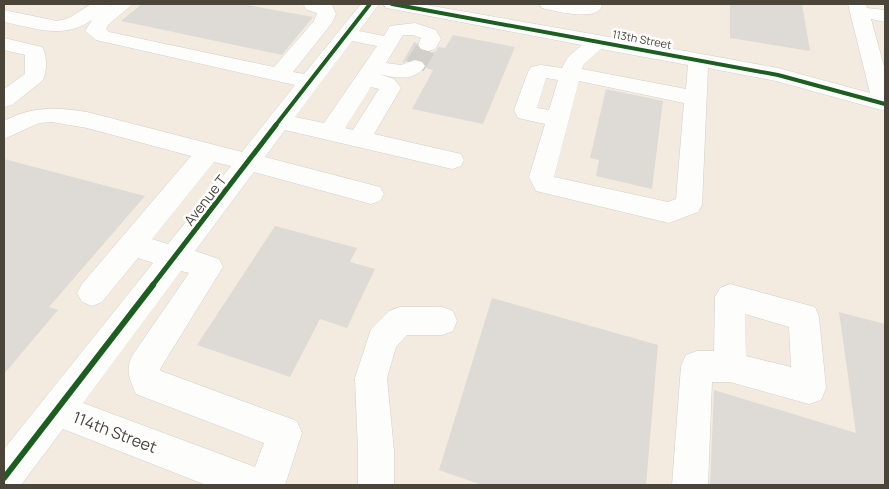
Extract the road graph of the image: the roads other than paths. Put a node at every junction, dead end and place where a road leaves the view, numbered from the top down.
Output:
1 (102, 4) edge
2 (124, 4) edge
3 (310, 4) edge
4 (370, 4) edge
5 (392, 4) edge
6 (548, 4) edge
7 (593, 4) edge
8 (858, 8) edge
9 (4, 16) edge
10 (885, 16) edge
11 (347, 34) junction
12 (393, 36) junction
13 (598, 40) junction
14 (4, 44) edge
15 (428, 45) dead end
16 (698, 60) junction
17 (415, 66) tunnel mouth
18 (369, 73) junction
19 (570, 74) junction
20 (279, 75) junction
21 (310, 82) junction
22 (883, 94) edge
23 (696, 98) junction
24 (4, 100) edge
25 (557, 119) junction
26 (279, 121) junction
27 (4, 131) edge
28 (330, 132) junction
29 (359, 139) junction
30 (208, 152) junction
31 (452, 160) dead end
32 (248, 162) junction
33 (371, 194) dead end
34 (132, 245) junction
35 (175, 257) junction
36 (92, 293) dead end
37 (442, 321) dead end
38 (730, 367) dead end
39 (57, 410) junction
40 (198, 476) edge
41 (4, 478) edge
42 (253, 485) edge
43 (267, 485) edge
44 (376, 485) edge
45 (690, 485) edge

1 - 9 street
2 - 20 street
3 - 20 street
4 - 11 street, Avenue T
5 - 13 street, 113th Street
6 - 7 street
8 - 10 street
8 - 22 street
11 - 12 street
11 - 21 street, Avenue T
12 - 15 street
12 - 18 street
13 - 16 street, 113th Street
13 - 19 street
14 - 24 street
16 - 22 street, 113th Street
16 - 23 street
17 - 18 street
18 - 28 street
18 - 29 street
19 - 23 street
19 - 25 street
19 - 25 street
20 - 21 street
21 - 26 street, Avenue T
23 - 25 street
26 - 28 street
26 - 32 street, Avenue T
27 - 30 street
28 - 29 street
29 - 31 street
30 - 32 street
30 - 34 street
32 - 33 street
32 - 35 street, Avenue T
34 - 35 street
34 - 36 street
35 - 39 street, Avenue T
35 - 43 street
37 - 44 street
38 - 45 street
39 - 40 street, 114th Street
39 - 41 street, 114th Street
40 - 42 street, 114th Street

